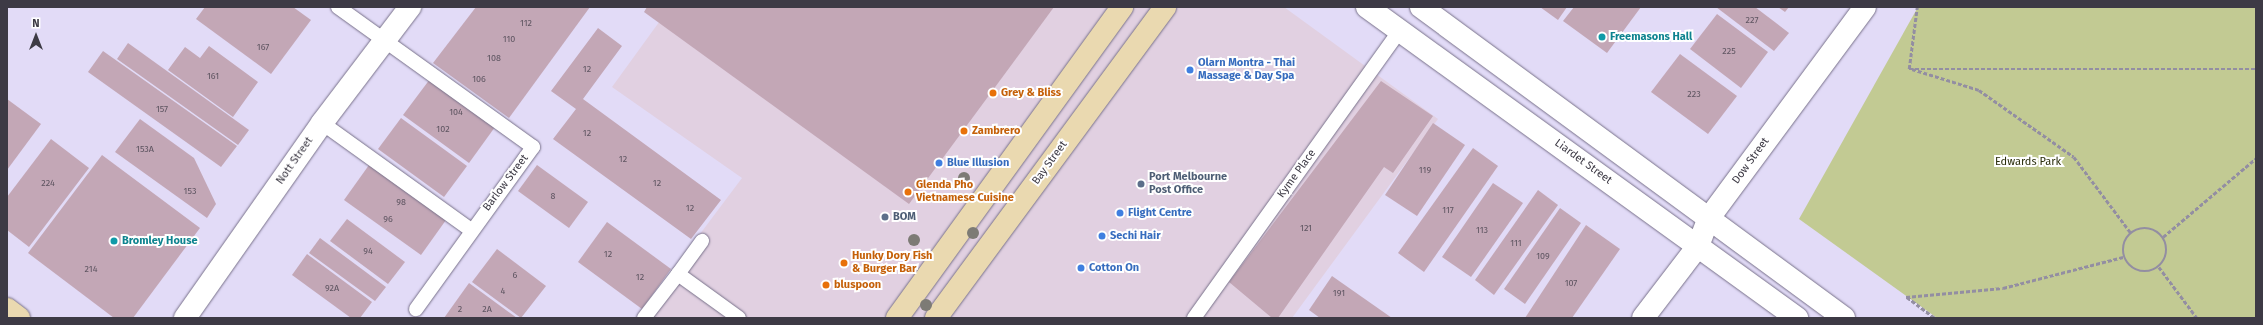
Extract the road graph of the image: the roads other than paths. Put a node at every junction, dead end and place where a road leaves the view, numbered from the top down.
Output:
1 (338, 7) edge
2 (410, 7) edge
3 (1122, 7) edge
4 (1165, 7) edge
5 (1367, 7) edge
6 (1865, 7) edge
7 (1432, 10) edge
8 (1408, 35) junction
9 (385, 42) junction
10 (322, 123) junction
11 (1710, 218) junction
12 (471, 230) junction
13 (702, 241) dead end
14 (1698, 246) junction
15 (678, 274) junction
16 (7, 309) edge
17 (416, 309) dead end
18 (19, 318) edge
19 (185, 318) edge
20 (644, 318) edge
21 (739, 318) edge
22 (897, 318) edge
23 (936, 318) edge
24 (1194, 318) edge
25 (1643, 318) edge
26 (1797, 318) edge
27 (1844, 318) edge

1 - 9 lane
2 - 9 street, Nott Street
3 - 22 main road
4 - 23 main road, Bay Street
5 - 8 street, Liardet Street
6 - 11 street, Dow Street
7 - 8 street
7 - 11 street
8 - 14 street, Liardet Street
8 - 24 lane, Kyme Place
9 - 10 street, Nott Street
9 - 12 lane, Barlow Street
10 - 12 lane
10 - 19 street, Nott Street
11 - 14 street, Dow Street
11 - 27 street
12 - 17 lane, Barlow Street
13 - 15 lane
14 - 25 street, Dow Street
14 - 26 street, Liardet Street
15 - 20 lane
15 - 21 lane
16 - 18 main road

